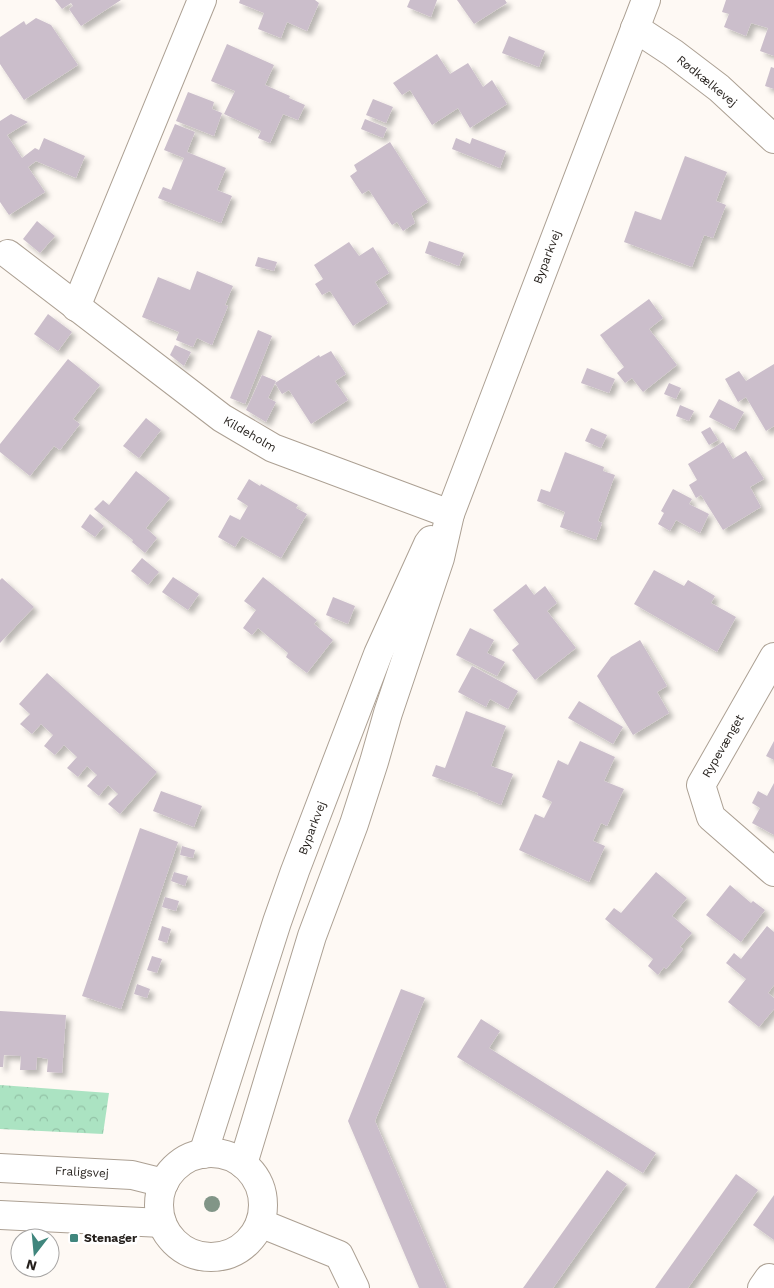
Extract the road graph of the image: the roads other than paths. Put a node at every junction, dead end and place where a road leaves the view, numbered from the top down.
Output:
1 (202, 0) edge
2 (646, 0) edge
3 (635, 28) junction
4 (774, 139) edge
5 (8, 254) dead end
6 (76, 307) junction
7 (450, 514) junction
8 (774, 657) edge
9 (774, 872) edge
10 (202, 1154) junction
11 (242, 1164) junction
12 (0, 1168) edge
13 (164, 1183) junction
14 (0, 1215) edge
15 (162, 1223) junction
16 (260, 1223) junction
17 (774, 1282) edge
18 (355, 1288) edge
19 (762, 1288) edge

1 - 6 street
2 - 3 street, Byparkvej
3 - 4 street, Rødkælkevej
3 - 7 street, Byparkvej
5 - 6 street, Kildeholm
6 - 7 street, Kildeholm
7 - 10 street, Byparkvej
7 - 11 street, Byparkvej
8 - 9 street, Rypevænget
10 - 11 street
10 - 13 street
11 - 16 street
12 - 13 street, Fraligsvej
13 - 15 street
14 - 15 street
15 - 16 street
16 - 18 street
17 - 19 street

